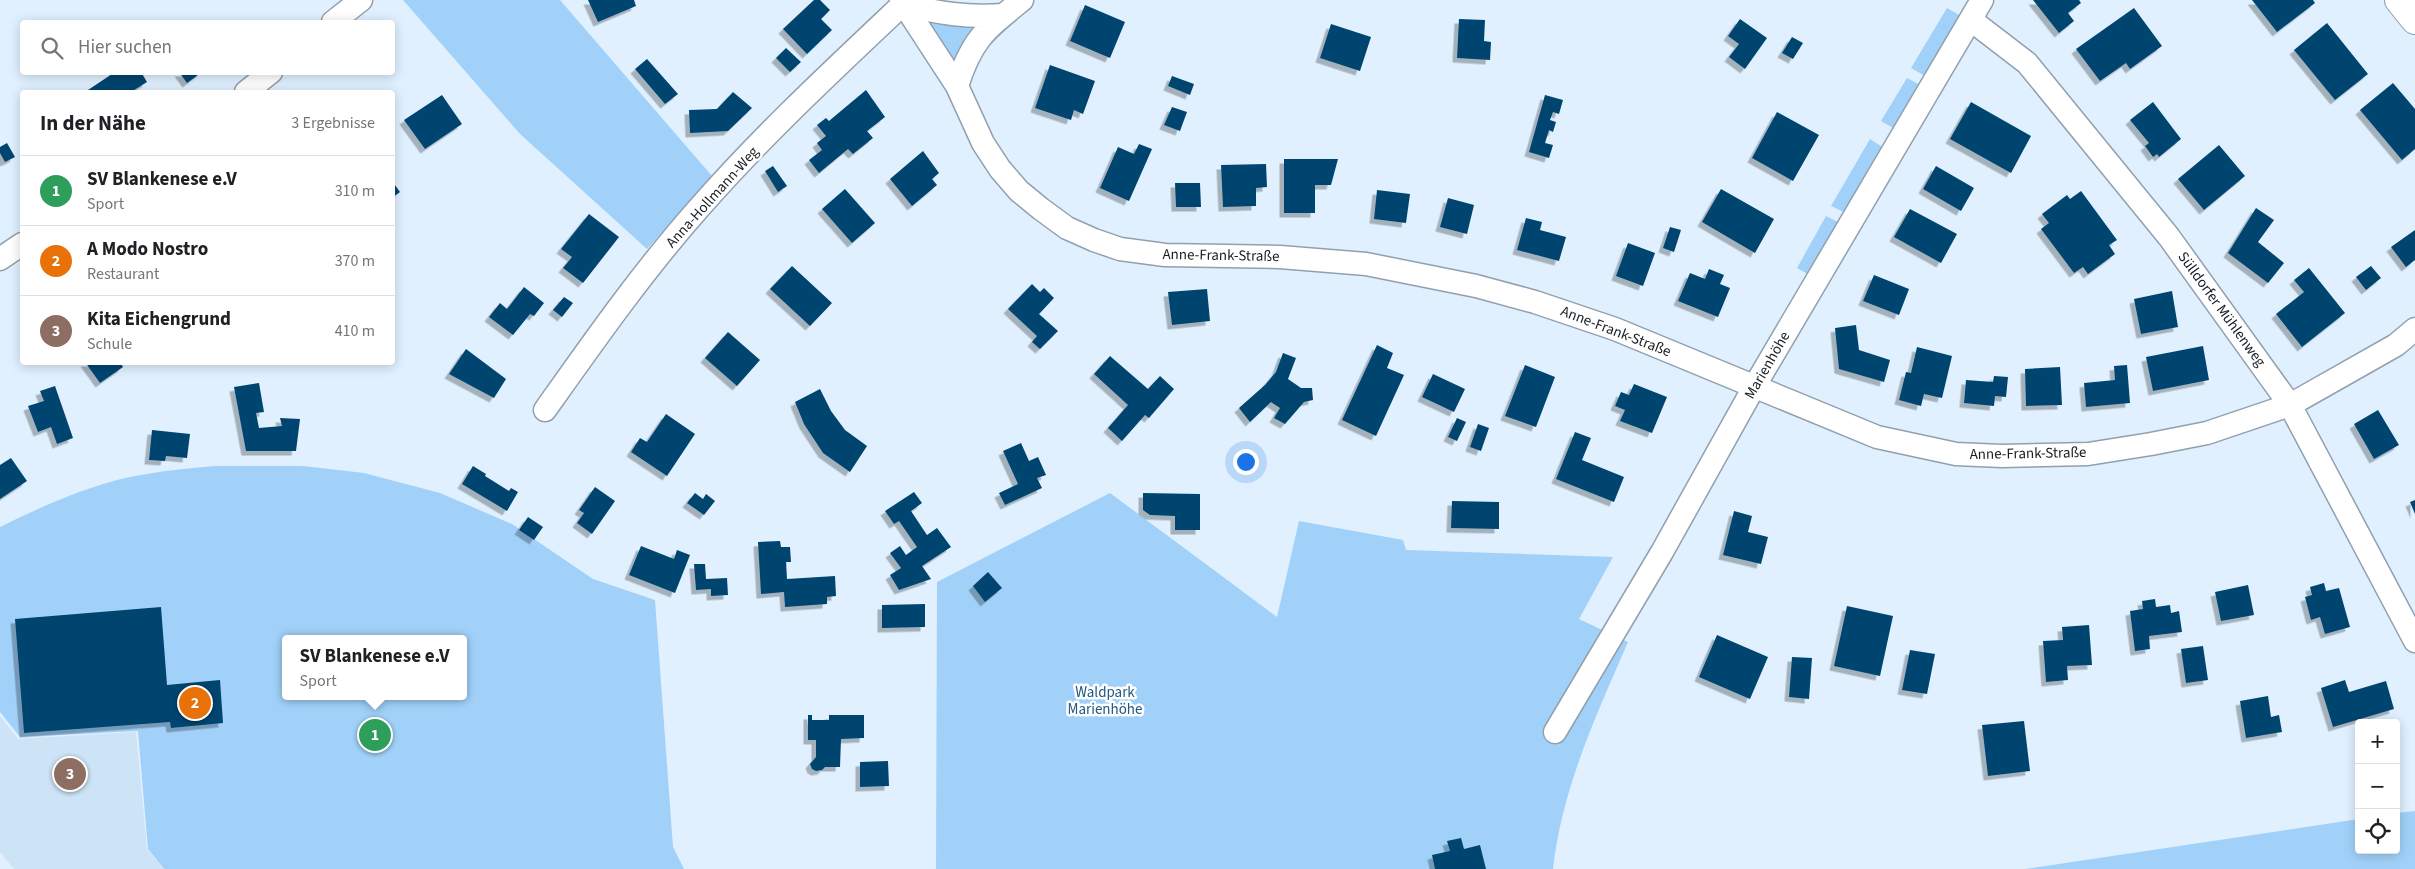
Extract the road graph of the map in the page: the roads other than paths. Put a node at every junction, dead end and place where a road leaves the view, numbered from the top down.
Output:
1 (361, 0) edge
2 (1022, 0) edge
3 (1982, 0) edge
4 (2399, 0) edge
5 (902, 2) edge
6 (1003, 15) junction
7 (336, 20) edge
8 (1971, 20) junction
9 (2415, 20) edge
10 (267, 75) edge
11 (957, 86) junction
12 (248, 90) edge
13 (20, 245) edge
14 (0, 258) edge
15 (2415, 329) edge
16 (1754, 387) junction
17 (2290, 405) junction
18 (545, 410) dead end
19 (2415, 641) edge
20 (1554, 732) dead end

1 - 7 street
2 - 6 street
3 - 8 street, Marienhöhe
4 - 9 main road
5 - 6 street
5 - 11 street, Anne-Frank-Straße
5 - 18 street, Anna-Hollmann-Weg
6 - 11 street
8 - 16 street, Marienhöhe
8 - 17 street, Sülldorfer Mühlenweg
10 - 12 street
11 - 16 street, Anne-Frank-Straße
13 - 14 street
15 - 17 street, Anne-Frank-Straße
16 - 17 street, Anne-Frank-Straße
16 - 20 street, Marienhöhe
17 - 19 street, Sülldorfer Mühlenweg

